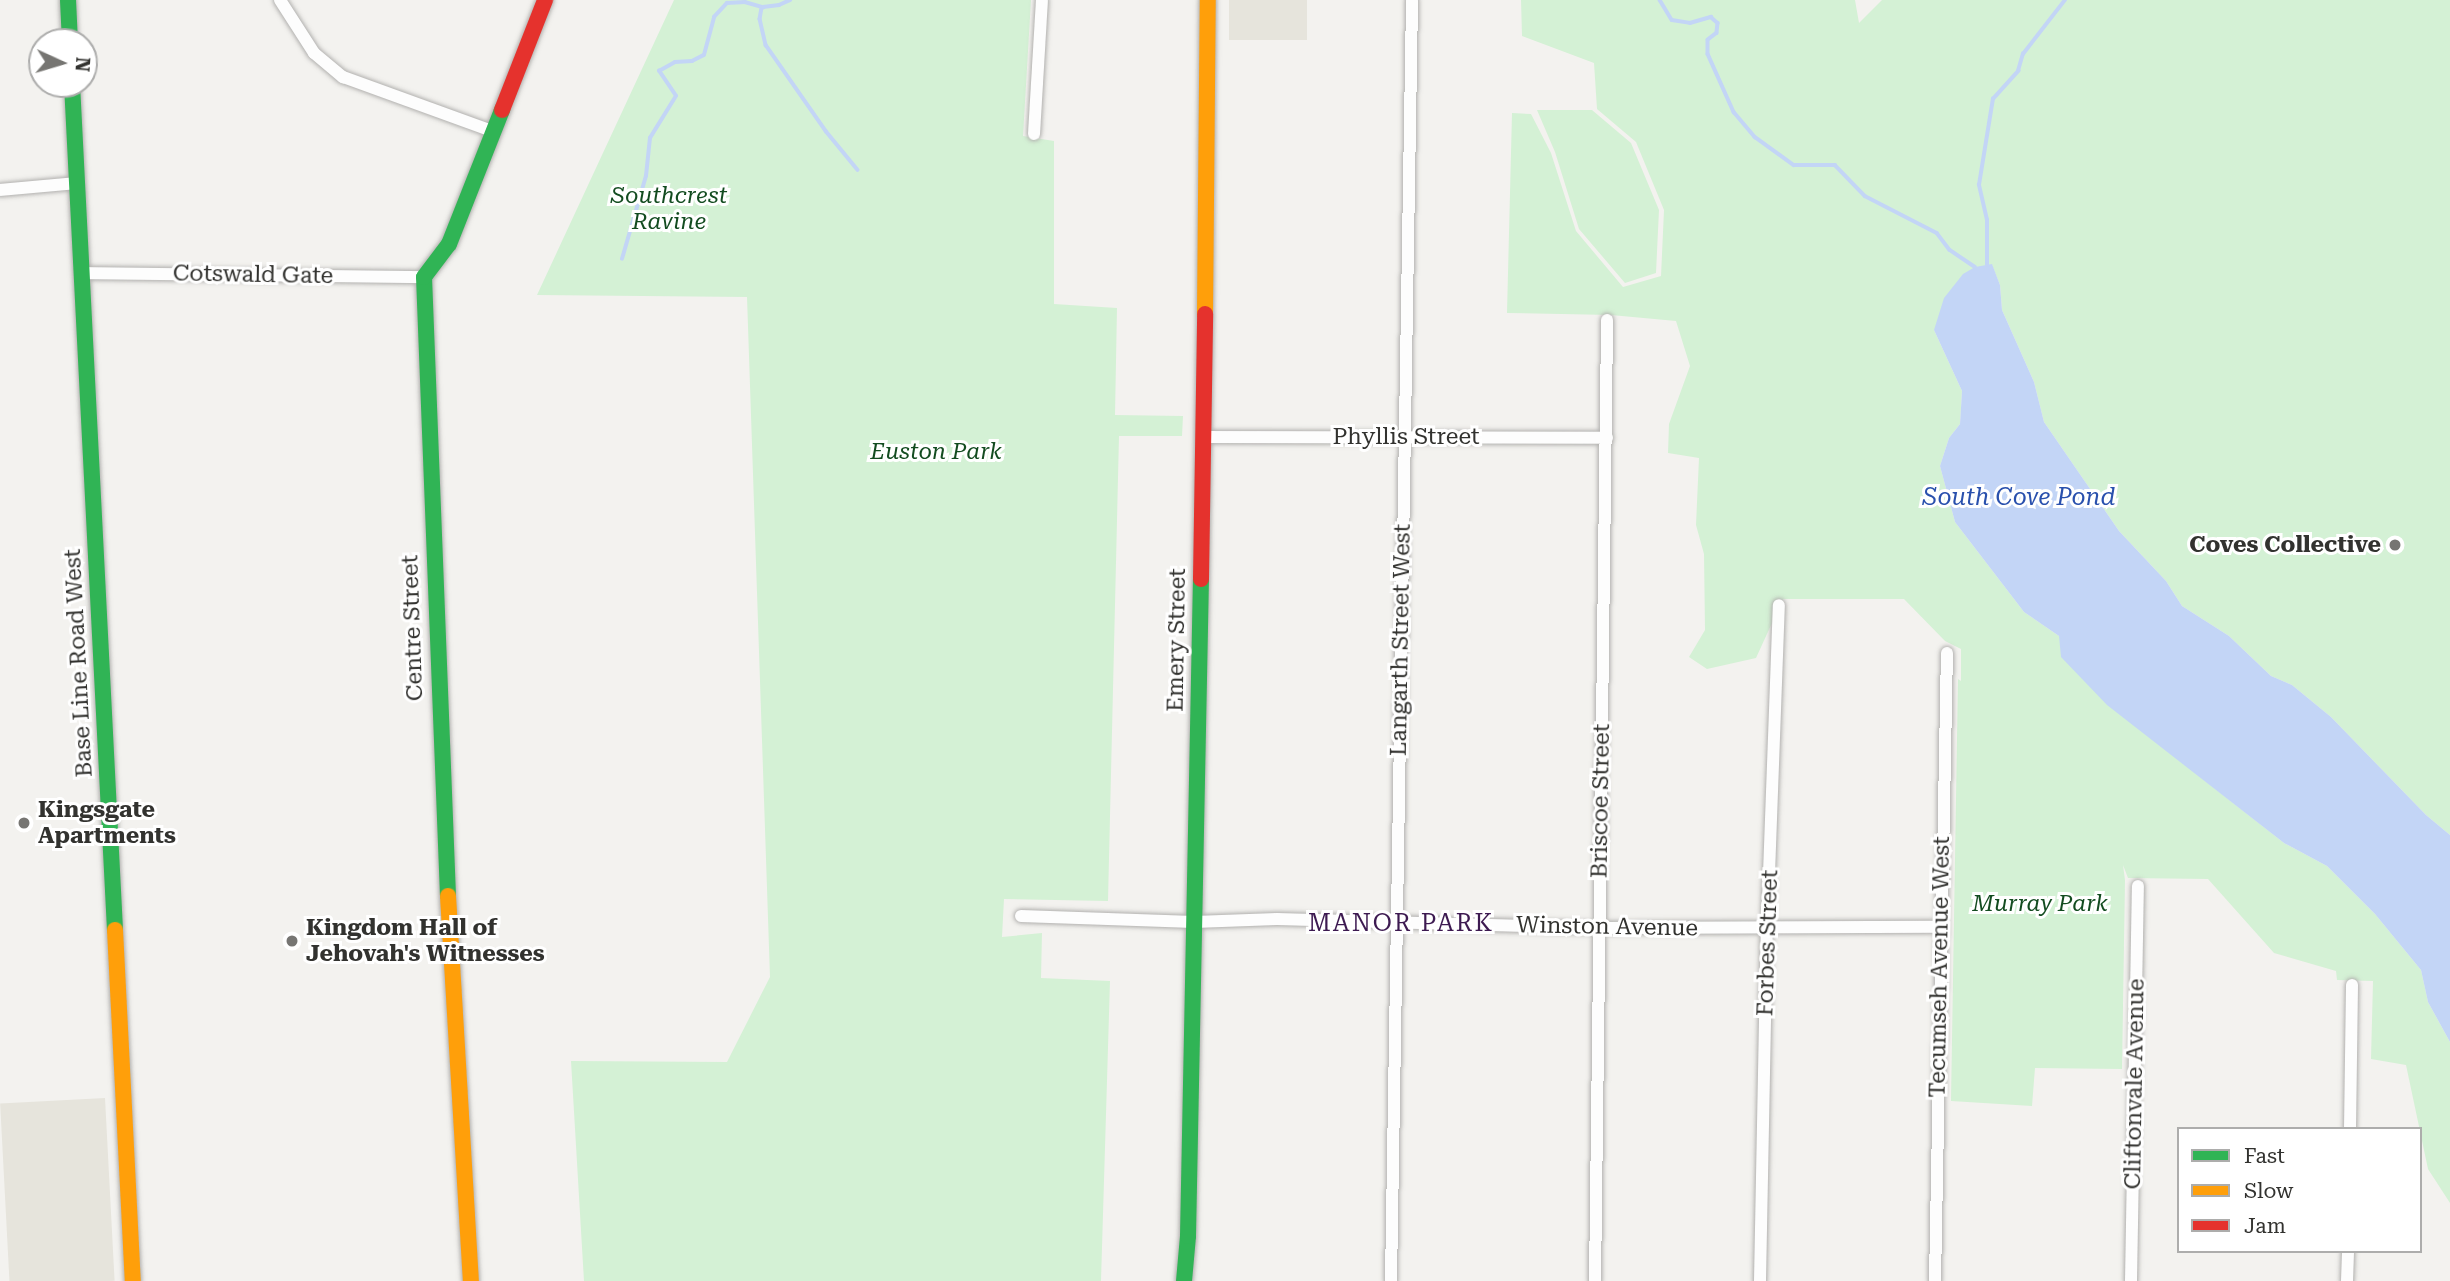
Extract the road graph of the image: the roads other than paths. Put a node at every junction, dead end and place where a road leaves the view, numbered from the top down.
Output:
1 (68, 0) edge
2 (280, 0) edge
3 (545, 0) edge
4 (1042, 0) edge
5 (1208, 0) edge
6 (1412, 0) edge
7 (69, 28) edge
8 (73, 98) edge
9 (492, 131) junction
10 (1034, 134) dead end
11 (78, 183) junction
12 (0, 190) edge
13 (82, 273) junction
14 (424, 278) junction
15 (1608, 320) dead end
16 (1404, 436) junction
17 (1204, 437) junction
18 (1607, 438) junction
19 (1779, 605) dead end
20 (1947, 653) dead end
21 (2138, 887) dead end
22 (1021, 916) dead end
23 (1194, 922) junction
24 (1398, 922) junction
25 (1941, 927) junction
26 (1598, 928) junction
27 (1767, 928) junction
28 (2352, 985) dead end
29 (2350, 1127) edge
30 (2348, 1253) edge
31 (133, 1281) edge
32 (471, 1281) edge
33 (1184, 1281) edge
34 (1391, 1281) edge
35 (1595, 1281) edge
36 (1760, 1281) edge
37 (1935, 1281) edge
38 (2131, 1281) edge
39 (2347, 1281) edge

1 - 7 street
2 - 9 street
3 - 9 street
4 - 10 street
5 - 17 street, Emery Street
6 - 16 street, Langarth Street West
8 - 11 street, Base Line Road West
9 - 14 street
11 - 12 street
11 - 13 street, Base Line Road West
13 - 14 street, Cotswald Gate
13 - 31 street, Base Line Road West
14 - 32 street, Centre Street
15 - 18 street, Briscoe Street
16 - 17 street, Phyllis Street
16 - 18 street, Phyllis Street
16 - 24 street, Langarth Street West
17 - 23 street, Emery Street
18 - 26 street, Briscoe Street
19 - 27 street, Forbes Street
20 - 25 street, Tecumseh Avenue West
21 - 38 street, Cliftonvale Avenue
22 - 23 street, Winston Avenue
23 - 24 street, Winston Avenue
23 - 33 street, Emery Street
24 - 26 street, Winston Avenue
24 - 34 street, Langarth Street West
25 - 27 street, Winston Avenue
25 - 37 street, Tecumseh Avenue West
26 - 27 street, Winston Avenue
26 - 35 street, Briscoe Street
27 - 36 street, Forbes Street
28 - 29 street
30 - 39 street

